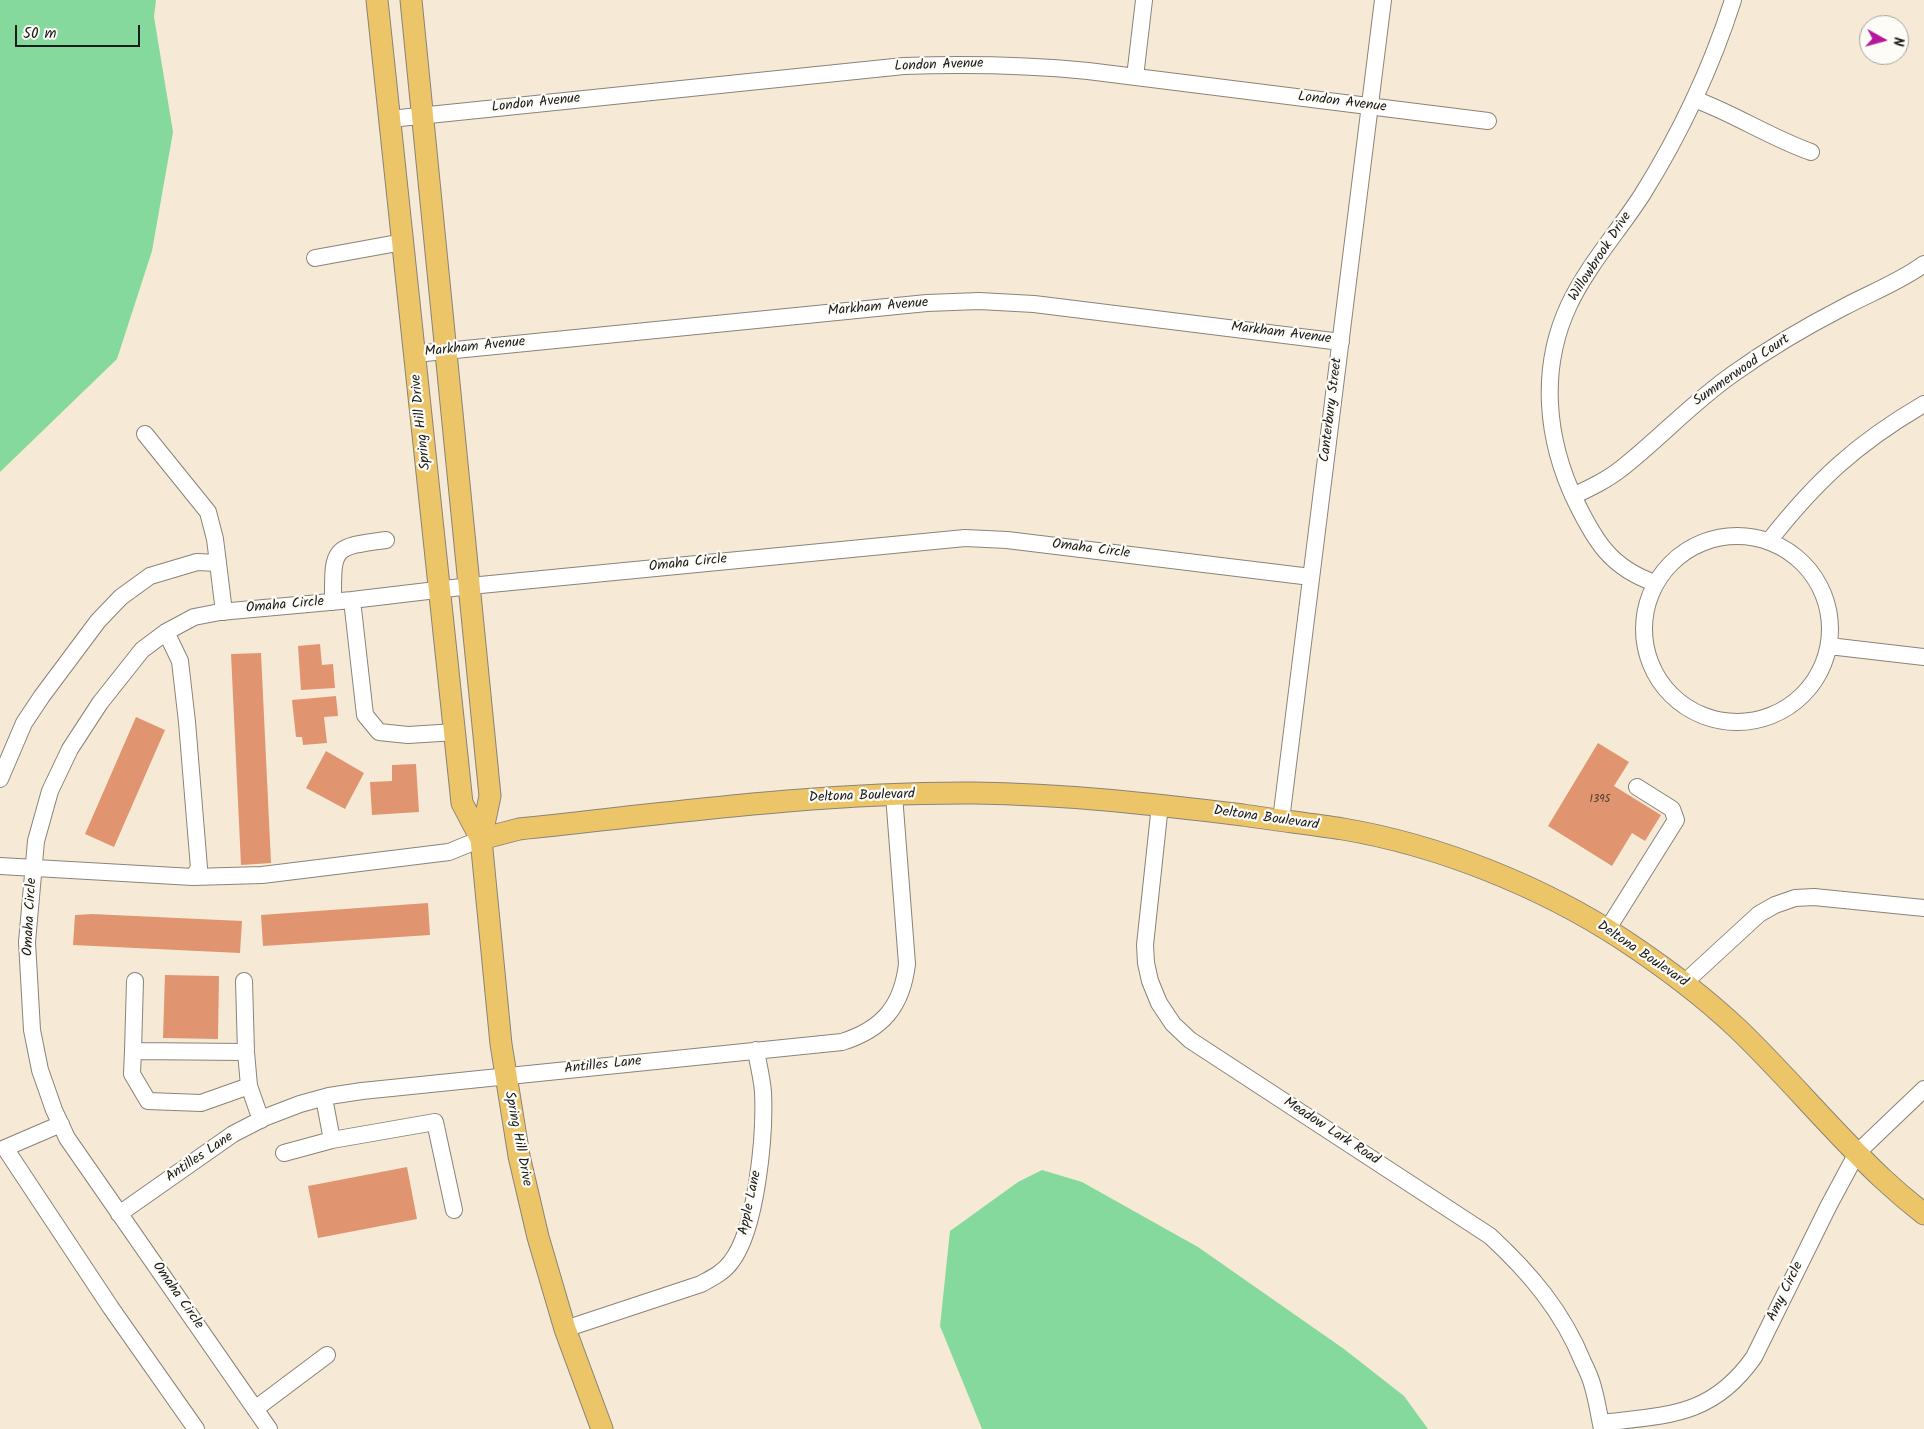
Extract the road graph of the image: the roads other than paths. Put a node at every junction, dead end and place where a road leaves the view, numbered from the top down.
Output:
1 (377, 0) edge
2 (411, 0) edge
3 (1144, 0) edge
4 (1384, 0) edge
5 (1733, 0) edge
6 (1135, 77) junction
7 (1694, 99) junction
8 (1370, 106) junction
9 (423, 116) junction
10 (390, 119) junction
11 (1488, 121) dead end
12 (1811, 152) dead end
13 (403, 242) junction
14 (315, 258) dead end
15 (1924, 264) edge
16 (1341, 342) junction
17 (447, 351) junction
18 (415, 354) junction
19 (1924, 404) edge
20 (145, 434) dead end
21 (1573, 496) junction
22 (386, 540) dead end
23 (1769, 541) junction
24 (218, 563) junction
25 (1311, 577) junction
26 (1655, 583) junction
27 (470, 586) junction
28 (439, 590) junction
29 (352, 600) junction
30 (333, 602) junction
31 (224, 612) junction
32 (166, 632) junction
33 (1829, 646) junction
34 (1924, 657) edge
35 (456, 732) junction
36 (3, 761) edge
37 (0, 779) edge
38 (1637, 787) dead end
39 (894, 795) junction
40 (1160, 804) junction
41 (1281, 820) junction
42 (481, 839) junction
43 (0, 866) edge
44 (34, 869) junction
45 (192, 877) junction
46 (1924, 908) edge
47 (1607, 930) junction
48 (136, 981) dead end
49 (244, 981) dead end
50 (1684, 983) junction
51 (756, 1050) junction
52 (133, 1051) junction
53 (246, 1052) junction
54 (505, 1076) junction
55 (249, 1086) junction
56 (1924, 1090) edge
57 (324, 1098) junction
58 (261, 1120) junction
59 (61, 1124) junction
60 (332, 1140) junction
61 (2, 1144) edge
62 (284, 1153) dead end
63 (1857, 1154) junction
64 (454, 1210) dead end
65 (119, 1214) junction
66 (1924, 1214) edge
67 (565, 1329) junction
68 (327, 1356) dead end
69 (255, 1409) junction
70 (1601, 1426) edge
71 (196, 1429) edge
72 (269, 1429) edge
73 (602, 1429) edge

1 - 10 main road, Spring Hill Drive
2 - 9 main road, Spring Hill Drive
3 - 6 street
4 - 8 street, Canterbury Street
5 - 7 street, Willowbrook Drive
6 - 8 street, London Avenue
6 - 9 street, London Avenue
7 - 12 street
7 - 21 street, Willowbrook Drive
8 - 11 street, London Avenue
8 - 16 street, Canterbury Street
9 - 10 street, London Avenue
9 - 17 main road, Spring Hill Drive
10 - 13 main road, Spring Hill Drive
13 - 14 street
13 - 18 main road, Spring Hill Drive
15 - 21 street, Summerwood Court
16 - 17 street, Markham Avenue
16 - 25 street, Canterbury Street
17 - 18 street, Markham Avenue
17 - 27 main road, Spring Hill Drive
18 - 28 main road, Spring Hill Drive
19 - 23 street
20 - 24 street
21 - 26 street, Willowbrook Drive
22 - 30 street
23 - 26 street
23 - 33 street
24 - 31 street
24 - 36 street
25 - 27 street, Omaha Circle
25 - 41 street, Canterbury Street
26 - 33 street
27 - 28 street, Omaha Circle
27 - 42 main road, Spring Hill Drive
28 - 29 street, Omaha Circle
28 - 35 main road, Spring Hill Drive
29 - 30 street, Omaha Circle
29 - 35 street
30 - 31 street, Omaha Circle
31 - 32 street, Omaha Circle
32 - 44 street, Omaha Circle
32 - 45 street
33 - 34 street
35 - 42 main road, Spring Hill Drive
36 - 37 street
38 - 47 street
39 - 40 main road, Deltona Boulevard
39 - 42 main road, Deltona Boulevard
39 - 51 street, Antilles Lane
40 - 41 main road, Deltona Boulevard
40 - 70 street, Meadow Lark Road
41 - 47 main road, Deltona Boulevard
42 - 45 street
42 - 54 main road, Spring Hill Drive
43 - 44 street
44 - 45 street
44 - 59 street, Omaha Circle
46 - 50 street
47 - 50 main road, Deltona Boulevard
48 - 52 street
49 - 53 street
50 - 63 main road, Deltona Boulevard
51 - 54 street, Antilles Lane
51 - 67 street, Apple Lane
52 - 53 street
52 - 55 street
53 - 55 street
54 - 57 street, Antilles Lane
54 - 67 main road, Spring Hill Drive
55 - 58 street
56 - 63 street, Amy Circle
57 - 58 street, Antilles Lane
57 - 60 street
58 - 65 street, Antilles Lane
59 - 61 street
59 - 65 street, Omaha Circle
60 - 62 street
60 - 64 street
61 - 71 street
63 - 66 main road, Deltona Boulevard
63 - 70 street, Amy Circle
65 - 69 street, Omaha Circle
67 - 73 main road, Spring Hill Drive
68 - 69 street
69 - 72 street, Omaha Circle

